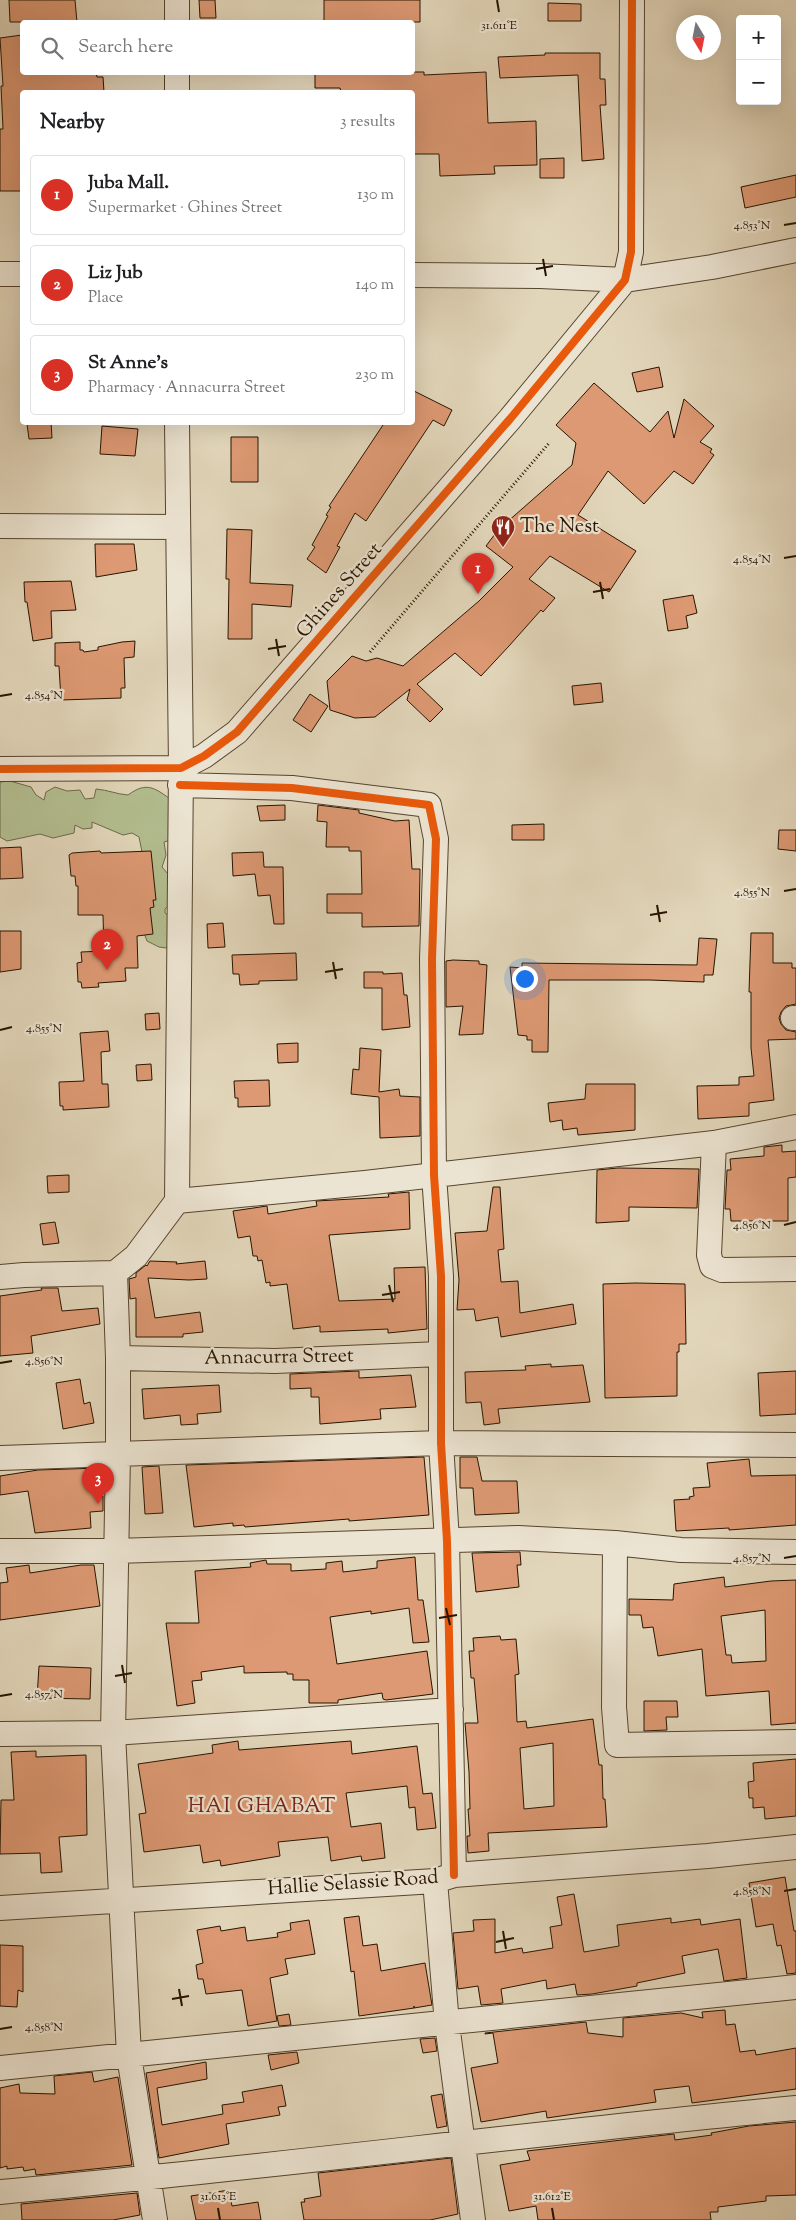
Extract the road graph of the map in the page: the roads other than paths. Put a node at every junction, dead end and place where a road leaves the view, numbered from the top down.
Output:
1 (177, 0) edge
2 (632, 0) edge
3 (177, 20) edge
4 (177, 75) edge
5 (177, 90) edge
6 (796, 250) edge
7 (0, 274) edge
8 (20, 274) edge
9 (415, 275) edge
10 (625, 280) junction
11 (177, 425) edge
12 (0, 526) edge
13 (177, 527) junction
14 (0, 769) edge
15 (181, 777) junction
16 (796, 1127) edge
17 (714, 1144) junction
18 (434, 1175) junction
19 (176, 1201) junction
20 (796, 1269) edge
21 (115, 1274) junction
22 (0, 1277) edge
23 (440, 1354) junction
24 (118, 1358) junction
25 (441, 1443) junction
26 (796, 1445) edge
27 (118, 1454) junction
28 (0, 1458) edge
29 (447, 1541) junction
30 (615, 1543) junction
31 (0, 1551) edge
32 (116, 1551) junction
33 (796, 1552) edge
34 (451, 1710) junction
35 (113, 1732) junction
36 (0, 1734) edge
37 (796, 1742) edge
38 (796, 1847) edge
39 (445, 1878) junction
40 (122, 1900) junction
41 (0, 1908) edge
42 (796, 1987) edge
43 (447, 2024) junction
44 (129, 2056) junction
45 (0, 2068) edge
46 (796, 2108) edge
47 (462, 2144) junction
48 (149, 2179) junction
49 (0, 2192) edge
50 (155, 2220) edge
51 (473, 2220) edge

1 - 3 street
2 - 10 street
4 - 5 street
6 - 10 street
7 - 8 street
9 - 10 street
10 - 15 street, Ghines Street
11 - 13 street
12 - 13 street
13 - 15 street
14 - 15 street, Ghines Street
15 - 18 street
15 - 19 street
16 - 17 street
17 - 18 street
17 - 20 street
18 - 19 street
18 - 23 street
19 - 21 street
21 - 22 street
21 - 24 street
23 - 24 street, Annacurra Street
23 - 25 street
24 - 27 street
25 - 26 street
25 - 27 street
25 - 29 street
27 - 28 street
27 - 32 street
29 - 30 street
29 - 32 street
29 - 34 street
30 - 33 street
30 - 37 street
31 - 32 street
32 - 35 street
34 - 35 street
34 - 39 street
35 - 36 street
35 - 40 street
38 - 39 street, Hallie Selassie Road
39 - 40 street, Hallie Selassie Road
39 - 43 street
40 - 41 street, Hallie Selassie Road
40 - 44 street
42 - 43 street
43 - 44 street
43 - 47 street
44 - 45 street
44 - 48 street
46 - 47 street
47 - 48 street
47 - 51 street
48 - 49 street
48 - 50 street

